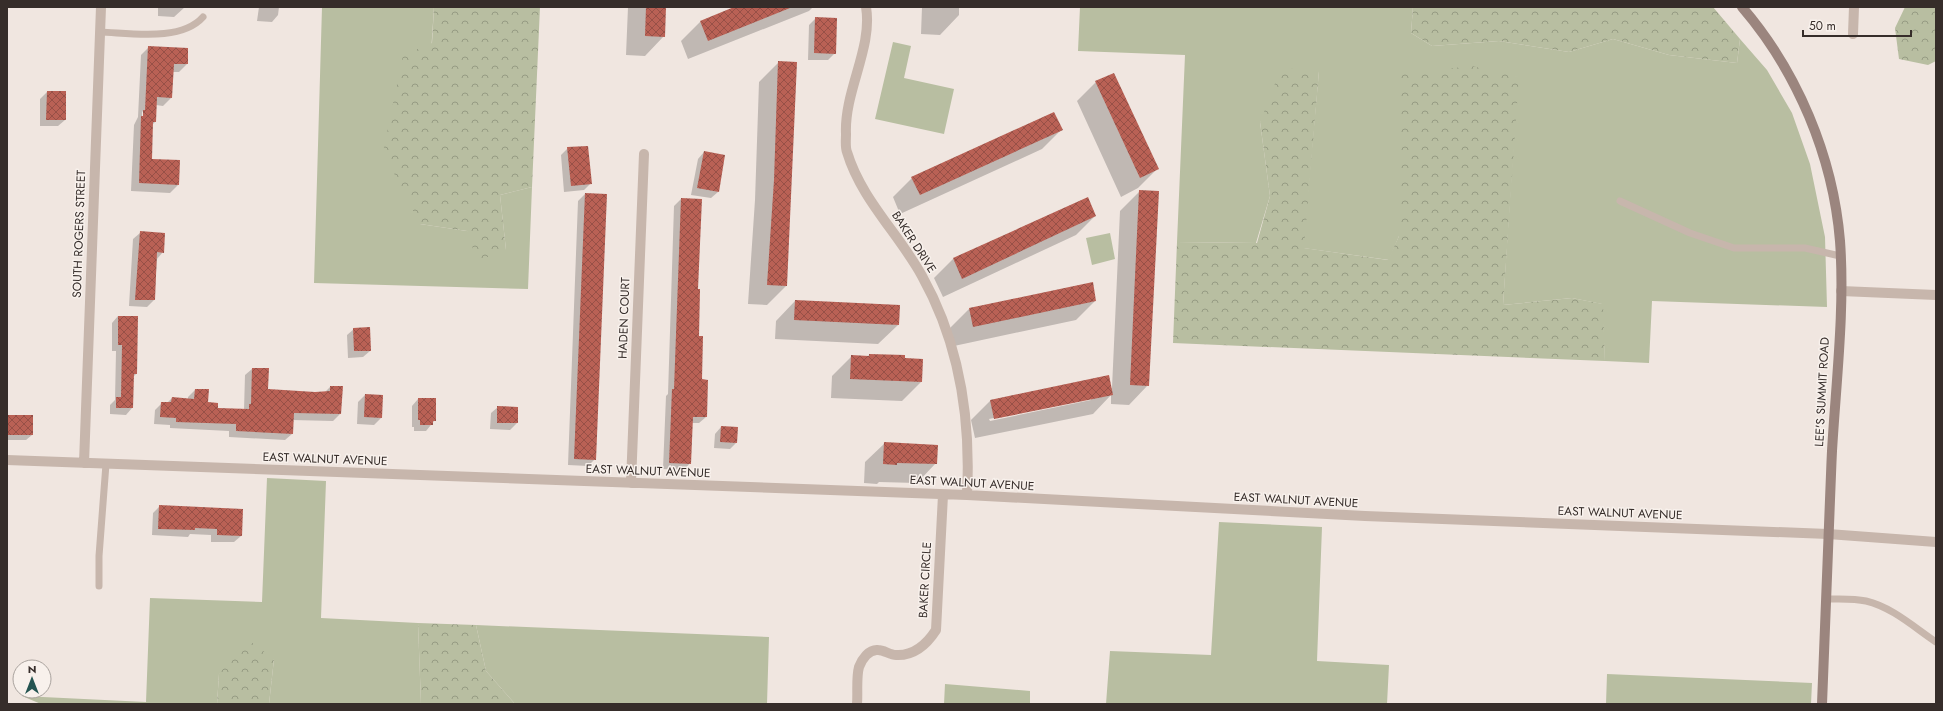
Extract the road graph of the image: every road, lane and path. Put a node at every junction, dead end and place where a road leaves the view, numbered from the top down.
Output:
1 (101, 7) edge
2 (866, 7) edge
3 (1742, 7) edge
4 (1854, 7) edge
5 (203, 17) dead end
6 (100, 32) junction
7 (1853, 34) dead end
8 (644, 154) dead end
9 (1620, 201) dead end
10 (1840, 256) junction
11 (1841, 291) junction
12 (1936, 296) edge
13 (7, 460) edge
14 (84, 463) junction
15 (106, 464) junction
16 (631, 483) junction
17 (943, 494) junction
18 (967, 496) junction
19 (1828, 534) junction
20 (1936, 542) edge
21 (99, 586) dead end
22 (1826, 599) junction
23 (1936, 642) edge
24 (857, 704) edge
25 (1822, 704) edge

1 - 6 street, SOUTH ROGERS STREET
2 - 18 street, BAKER DRIVE
3 - 10 main road, LEE'S SUMMIT ROAD
4 - 7 street
5 - 6 lane
6 - 14 street, SOUTH ROGERS STREET
8 - 16 street, HADEN COURT
9 - 10 lane
10 - 11 main road, LEE'S SUMMIT ROAD
11 - 12 street
11 - 19 main road, LEE'S SUMMIT ROAD
13 - 14 street, EAST WALNUT AVENUE
14 - 15 street, EAST WALNUT AVENUE
15 - 16 street, EAST WALNUT AVENUE
15 - 21 lane
16 - 17 street, EAST WALNUT AVENUE
17 - 18 street, EAST WALNUT AVENUE
17 - 24 street, BAKER CIRCLE
18 - 19 street, EAST WALNUT AVENUE
19 - 20 street, EAST WALNUT AVENUE
19 - 22 main road, LEE'S SUMMIT ROAD
22 - 23 lane
22 - 25 main road, LEE'S SUMMIT ROAD

